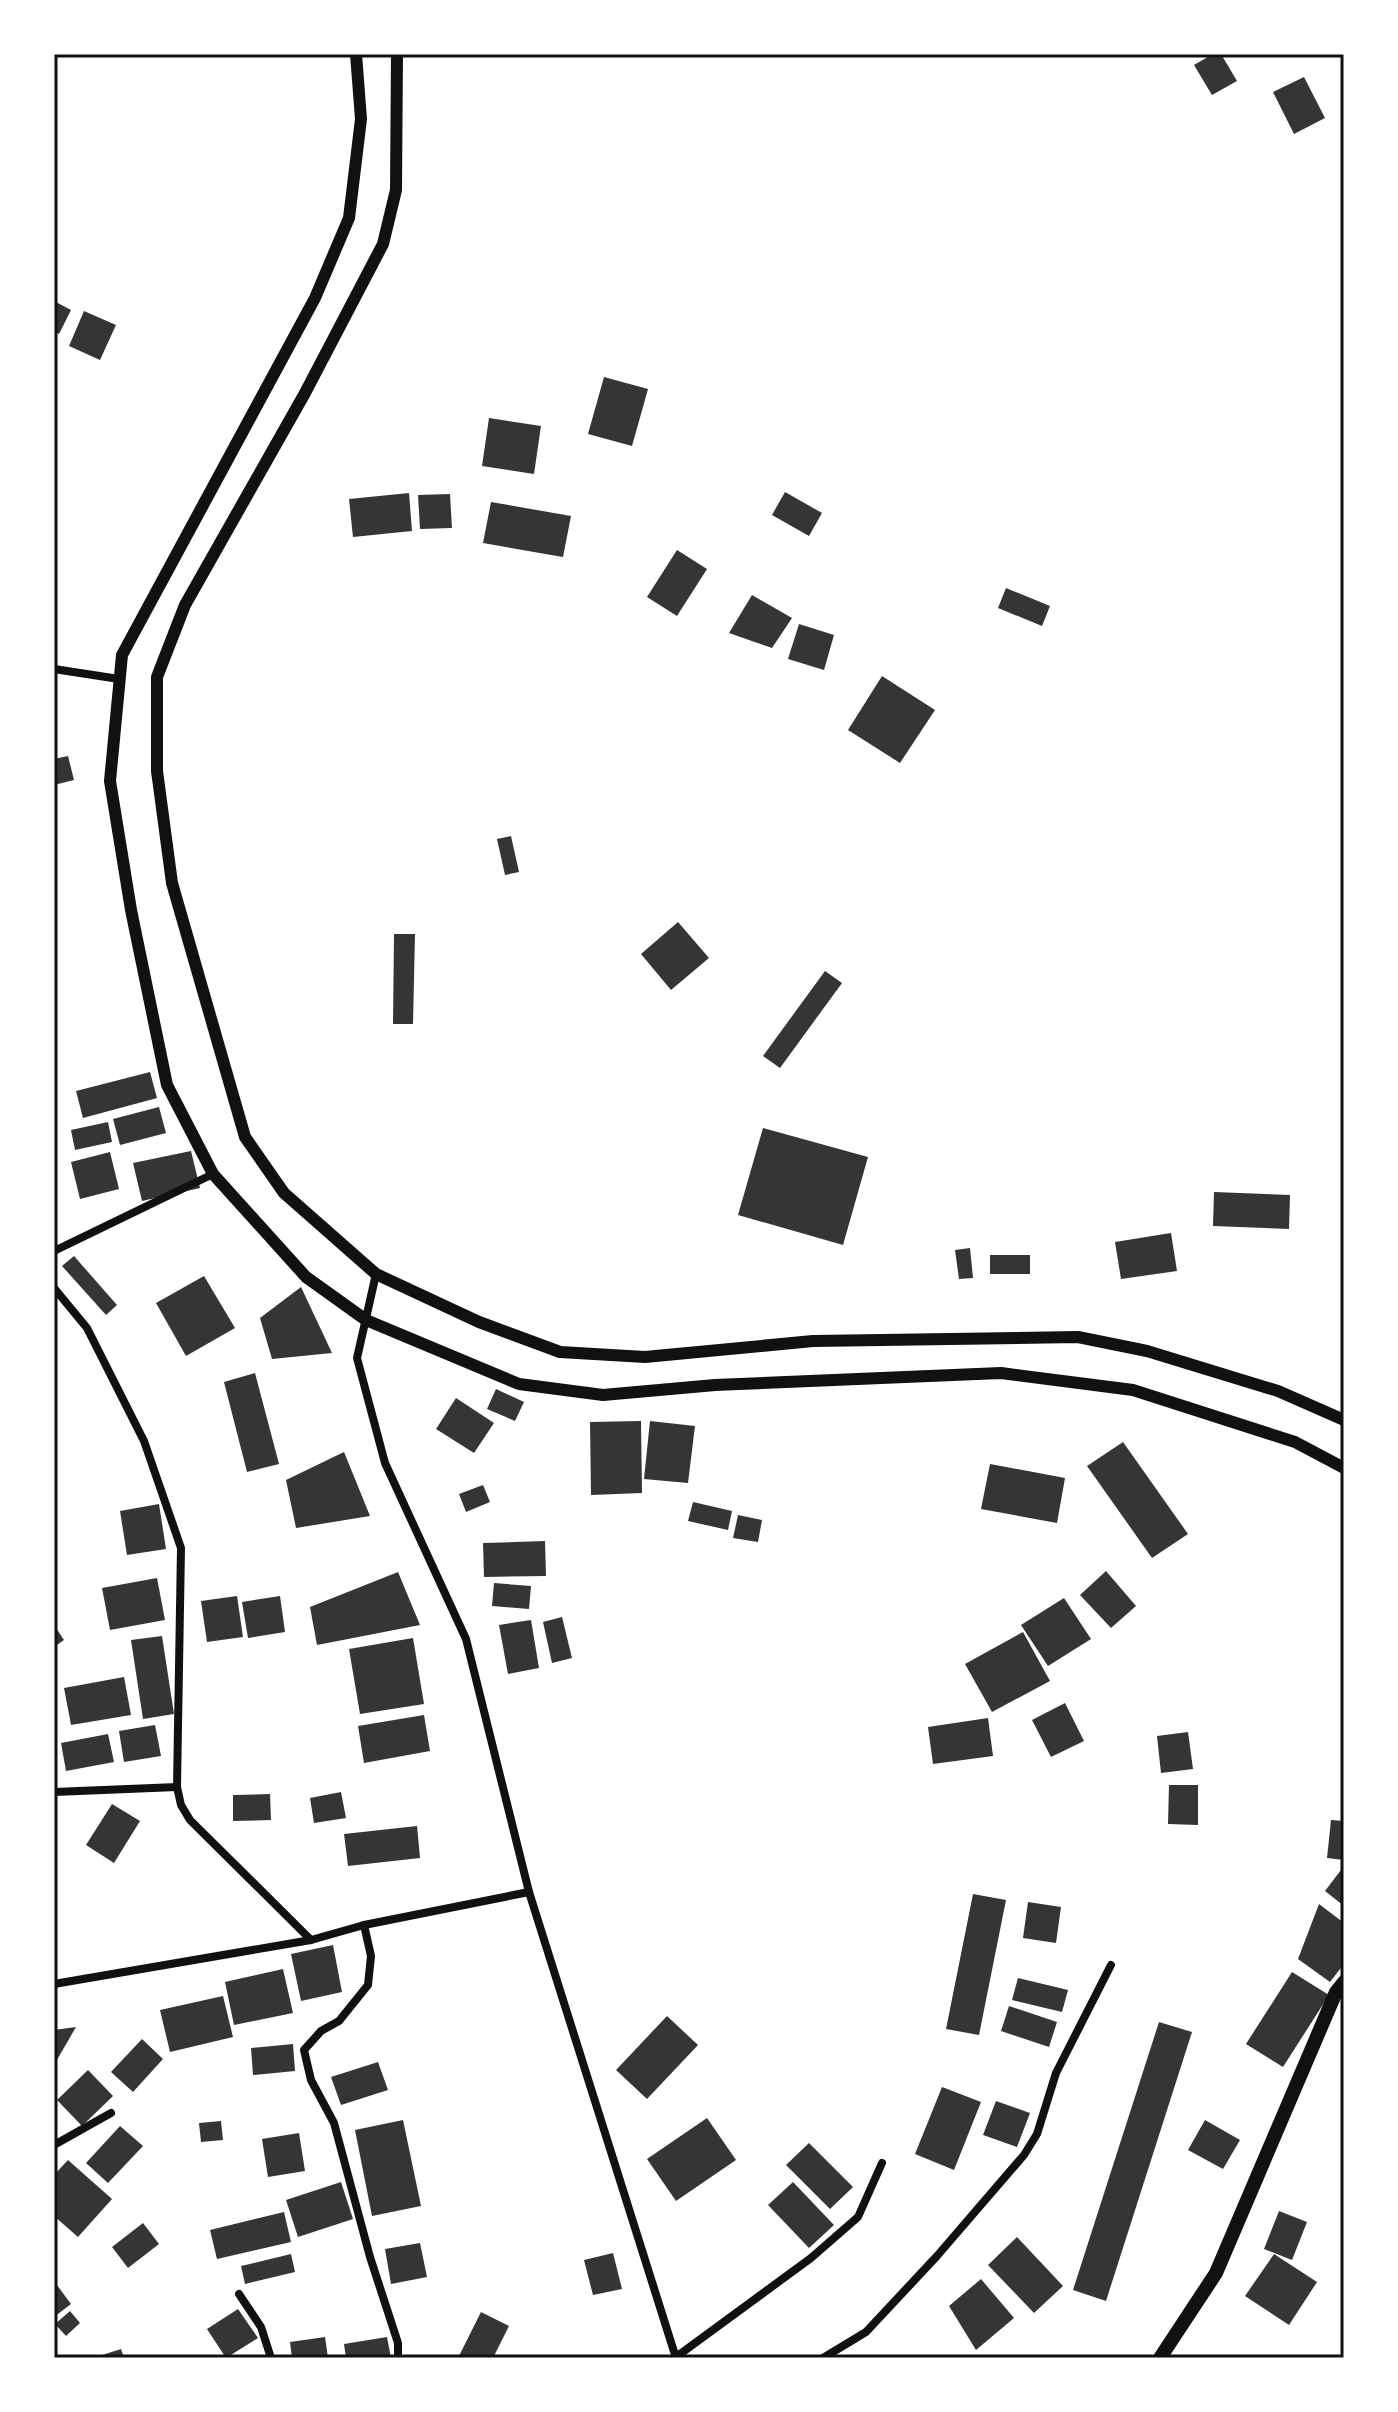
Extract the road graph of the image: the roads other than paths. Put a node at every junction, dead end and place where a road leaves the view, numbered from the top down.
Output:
1 (356, 54) edge
2 (397, 54) edge
3 (54, 669) edge
4 (119, 679) junction
5 (213, 1174) junction
6 (54, 1251) edge
7 (376, 1274) junction
8 (54, 1288) edge
9 (366, 1320) junction
10 (1344, 1420) edge
11 (1344, 1468) edge
12 (177, 1787) junction
13 (54, 1792) edge
14 (529, 1892) junction
15 (364, 1925) junction
16 (311, 1940) junction
17 (1111, 1965) dead end
18 (1344, 1982) edge
19 (54, 1984) edge
20 (111, 2113) dead end
21 (54, 2145) edge
22 (882, 2163) dead end
23 (239, 2294) dead end
24 (271, 2358) edge
25 (398, 2358) edge
26 (676, 2358) edge
27 (823, 2358) edge
28 (1160, 2358) edge

1 - 4 street
2 - 7 street
3 - 4 street
4 - 5 street
5 - 6 street
5 - 9 street
7 - 9 street
7 - 10 street
8 - 12 street
9 - 11 street
9 - 14 street
12 - 13 street
12 - 16 street
14 - 15 street
14 - 26 street
15 - 16 street
15 - 25 street
16 - 19 street
17 - 27 street
18 - 28 main road
20 - 21 street
22 - 26 street
23 - 24 street

